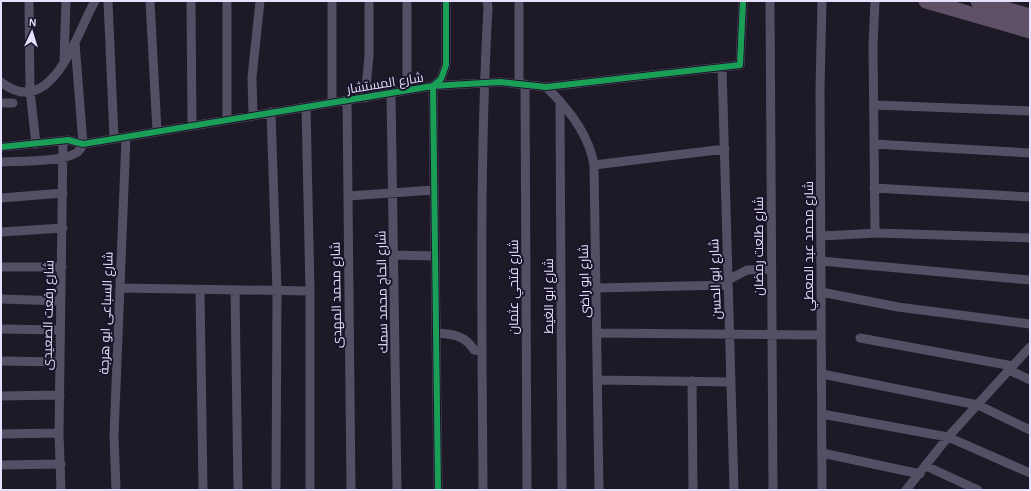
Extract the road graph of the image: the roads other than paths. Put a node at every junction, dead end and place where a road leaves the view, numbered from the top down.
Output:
1 (29, 1) edge
2 (66, 1) edge
3 (94, 1) edge
4 (108, 1) edge
5 (150, 1) edge
6 (191, 1) edge
7 (227, 1) edge
8 (260, 1) edge
9 (332, 1) edge
10 (369, 1) edge
11 (407, 1) edge
12 (446, 1) edge
13 (487, 1) edge
14 (519, 1) edge
15 (743, 1) edge
16 (770, 1) edge
17 (822, 1) edge
18 (875, 1) edge
19 (926, 1) edge
20 (978, 1) edge
21 (1001, 15) junction
22 (1030, 16) edge
23 (1030, 31) edge
24 (75, 44) junction
25 (64, 63) junction
26 (722, 68) junction
27 (1, 82) edge
28 (522, 83) junction
29 (484, 84) junction
30 (433, 86) junction
31 (546, 86) junction
32 (408, 90) junction
33 (30, 91) junction
34 (391, 93) junction
35 (365, 98) junction
36 (347, 100) junction
37 (560, 101) junction
38 (1, 103) edge
39 (13, 103) dead end
40 (332, 103) junction
41 (875, 105) junction
42 (306, 107) junction
43 (271, 112) junction
44 (1030, 112) edge
45 (253, 116) junction
46 (226, 120) junction
47 (192, 126) junction
48 (157, 132) junction
49 (126, 137) junction
50 (114, 138) junction
51 (63, 141) junction
52 (36, 144) junction
53 (83, 144) junction
54 (874, 144) junction
55 (1, 147) edge
56 (725, 149) junction
57 (1030, 153) edge
58 (64, 157) junction
59 (1, 162) edge
60 (594, 165) junction
61 (874, 188) junction
62 (434, 190) junction
63 (63, 193) junction
64 (394, 193) junction
65 (348, 196) junction
66 (1030, 197) edge
67 (1, 198) edge
68 (63, 228) junction
69 (1, 232) edge
70 (874, 233) junction
71 (821, 236) junction
72 (1030, 238) edge
73 (394, 255) junction
74 (435, 256) junction
75 (821, 261) junction
76 (1, 267) edge
77 (62, 267) junction
78 (772, 269) junction
79 (1030, 280) edge
80 (728, 282) junction
81 (120, 288) junction
82 (597, 288) junction
83 (200, 290) junction
84 (236, 290) junction
85 (277, 291) junction
86 (310, 291) junction
87 (821, 292) junction
88 (1, 299) edge
89 (61, 301) junction
90 (1030, 324) edge
91 (1, 329) edge
92 (60, 330) junction
93 (436, 333) junction
94 (598, 333) junction
95 (730, 334) junction
96 (772, 334) junction
97 (821, 335) junction
98 (860, 338) dead end
99 (1030, 347) edge
100 (482, 351) junction
101 (1, 362) edge
102 (60, 362) junction
103 (1011, 368) junction
104 (822, 374) junction
105 (599, 380) junction
106 (1030, 380) edge
107 (692, 381) junction
108 (731, 382) junction
109 (60, 395) junction
110 (1, 396) edge
111 (978, 405) junction
112 (822, 414) junction
113 (1030, 430) edge
114 (59, 433) junction
115 (1, 434) edge
116 (948, 437) junction
117 (822, 453) junction
118 (61, 464) junction
119 (1, 465) edge
120 (923, 470) junction
121 (1030, 474) edge
122 (61, 490) edge
123 (116, 490) edge
124 (203, 490) edge
125 (238, 490) edge
126 (276, 490) edge
127 (310, 490) edge
128 (351, 490) edge
129 (397, 490) edge
130 (438, 490) edge
131 (483, 490) edge
132 (527, 490) edge
133 (562, 490) edge
134 (599, 490) edge
135 (693, 490) edge
136 (734, 490) edge
137 (772, 490) edge
138 (822, 490) edge
139 (906, 490) edge
140 (978, 490) edge

1 - 33 street
2 - 25 street
3 - 24 street
4 - 50 street
5 - 48 street
6 - 47 street
7 - 46 street
8 - 45 street
9 - 40 street
10 - 35 street
11 - 32 street
12 - 30 street
13 - 29 street
14 - 28 street, شارع فتحي عثمان
15 - 26 street, شارع المستشار
16 - 78 street, شارع طلعت رمضان
17 - 71 street, شارع محمد عبد المعطي
18 - 41 street
19 - 21 highway
20 - 21 highway
21 - 22 highway
21 - 23 highway
24 - 25 street
24 - 53 street
25 - 33 street
26 - 31 street, شارع المستشار
26 - 56 street, شارع ابو الحسن
27 - 33 street
28 - 29 street, شارع المستشار
28 - 31 street, شارع المستشار
28 - 132 street, شارع فتحي عثمان
29 - 30 street, شارع المستشار
29 - 100 street
30 - 32 street, شارع المستشار
30 - 62 street
31 - 37 street, شارع ابو راضى
32 - 34 street, شارع المستشار
33 - 52 street
34 - 35 street, شارع المستشار
34 - 64 street, شارع الحاج محمد سمك
35 - 36 street, شارع المستشار
36 - 40 street, شارع المستشار
36 - 65 street, شارع محمد المهدى
37 - 60 street, شارع ابو راضى
37 - 133 street, شارع ابو الغيط
38 - 39 street
40 - 42 street, شارع المستشار
41 - 44 street
41 - 54 street
42 - 43 street, شارع المستشار
42 - 86 street
43 - 45 street, شارع المستشار
43 - 85 street
45 - 46 street, شارع المستشار
46 - 47 street, شارع المستشار
47 - 48 street, شارع المستشار
48 - 49 street, شارع المستشار
49 - 50 street, شارع المستشار
49 - 81 street, شارع السباعى ابو هرجة
50 - 53 street, شارع المستشار
51 - 52 street
51 - 53 street
51 - 58 street, شارع رفعت الصعيدى
52 - 55 street
53 - 58 street
54 - 57 street
54 - 61 street
56 - 60 street
56 - 80 street, شارع ابو الحسن
58 - 59 street
58 - 63 street, شارع رفعت الصعيدى
60 - 82 street, شارع ابو راضى
61 - 66 street
61 - 70 street
62 - 64 street
62 - 74 street
63 - 67 street
63 - 68 street, شارع رفعت الصعيدى
64 - 65 street
64 - 73 street, شارع الحاج محمد سمك
65 - 128 street, شارع محمد المهدى
68 - 69 street
68 - 77 street, شارع رفعت الصعيدى
70 - 71 street
70 - 72 street
71 - 75 street, شارع محمد عبد المعطي
73 - 74 street
73 - 129 street, شارع الحاج محمد سمك
74 - 93 street
75 - 79 street
75 - 87 street, شارع محمد عبد المعطي
76 - 77 street
77 - 89 street, شارع رفعت الصعيدى
78 - 80 street
78 - 96 street, شارع طلعت رمضان
80 - 82 street
80 - 95 street, شارع ابو الحسن
81 - 83 street
81 - 123 street, شارع السباعى ابو هرجة
82 - 94 street, شارع ابو راضى
83 - 84 street
83 - 124 street
84 - 85 street
84 - 125 street
85 - 86 street
85 - 126 street
86 - 127 street
87 - 90 street
87 - 97 street, شارع محمد عبد المعطي
88 - 89 street
89 - 92 street, شارع رفعت الصعيدى
91 - 92 street
92 - 102 street, شارع رفعت الصعيدى
93 - 100 street
93 - 130 street
94 - 95 street
94 - 105 street, شارع ابو راضى
95 - 96 street
95 - 108 street, شارع ابو الحسن
96 - 97 street
96 - 137 street, شارع طلعت رمضان
97 - 104 street, شارع محمد عبد المعطي
98 - 103 street
99 - 103 street
100 - 131 street
101 - 102 street
102 - 109 street, شارع رفعت الصعيدى
103 - 106 street
103 - 111 street
104 - 111 street
104 - 112 street, شارع محمد عبد المعطي
105 - 107 street
105 - 134 street, شارع ابو راضى
107 - 108 street
107 - 135 street
108 - 136 street, شارع ابو الحسن
109 - 110 street
109 - 114 street, شارع رفعت الصعيدى
111 - 113 street
111 - 116 street
112 - 116 street
112 - 117 street, شارع محمد عبد المعطي
114 - 115 street
114 - 118 street, شارع رفعت الصعيدى
116 - 120 street
116 - 121 street
117 - 120 street
117 - 138 street, شارع محمد عبد المعطي
118 - 119 street
118 - 122 street, شارع رفعت الصعيدى
120 - 139 street
120 - 140 street

